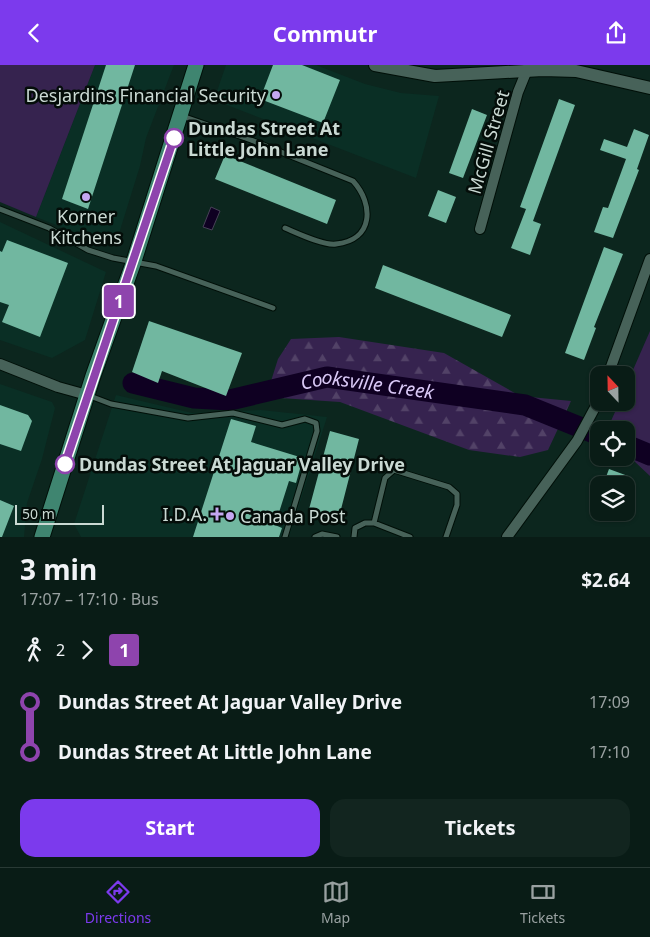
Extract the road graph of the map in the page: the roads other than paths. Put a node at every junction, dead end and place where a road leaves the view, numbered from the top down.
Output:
1 (196, 65) edge
2 (375, 65) edge
3 (528, 68) edge
4 (609, 78) junction
5 (650, 89) edge
6 (650, 95) edge
7 (181, 115) junction
8 (0, 209) edge
9 (285, 228) dead end
10 (480, 229) dead end
11 (650, 259) edge
12 (134, 261) junction
13 (273, 308) dead end
14 (0, 365) edge
15 (611, 366) edge
16 (87, 395) junction
17 (594, 411) edge
18 (374, 523) junction
19 (42, 537) edge
20 (285, 537) edge
21 (315, 537) edge
22 (337, 537) edge
23 (354, 537) edge
24 (410, 537) edge
25 (446, 537) edge
26 (508, 537) edge

1 - 7 main road
2 - 3 street
3 - 4 street
3 - 10 street, McGill Street
4 - 5 street
4 - 6 street
7 - 9 lane
7 - 12 main road
8 - 12 lane
11 - 15 street
12 - 13 lane
12 - 16 main road
14 - 16 street
16 - 19 main road
16 - 20 lane
17 - 26 street
18 - 23 lane
18 - 24 lane
18 - 25 lane
21 - 22 lane

